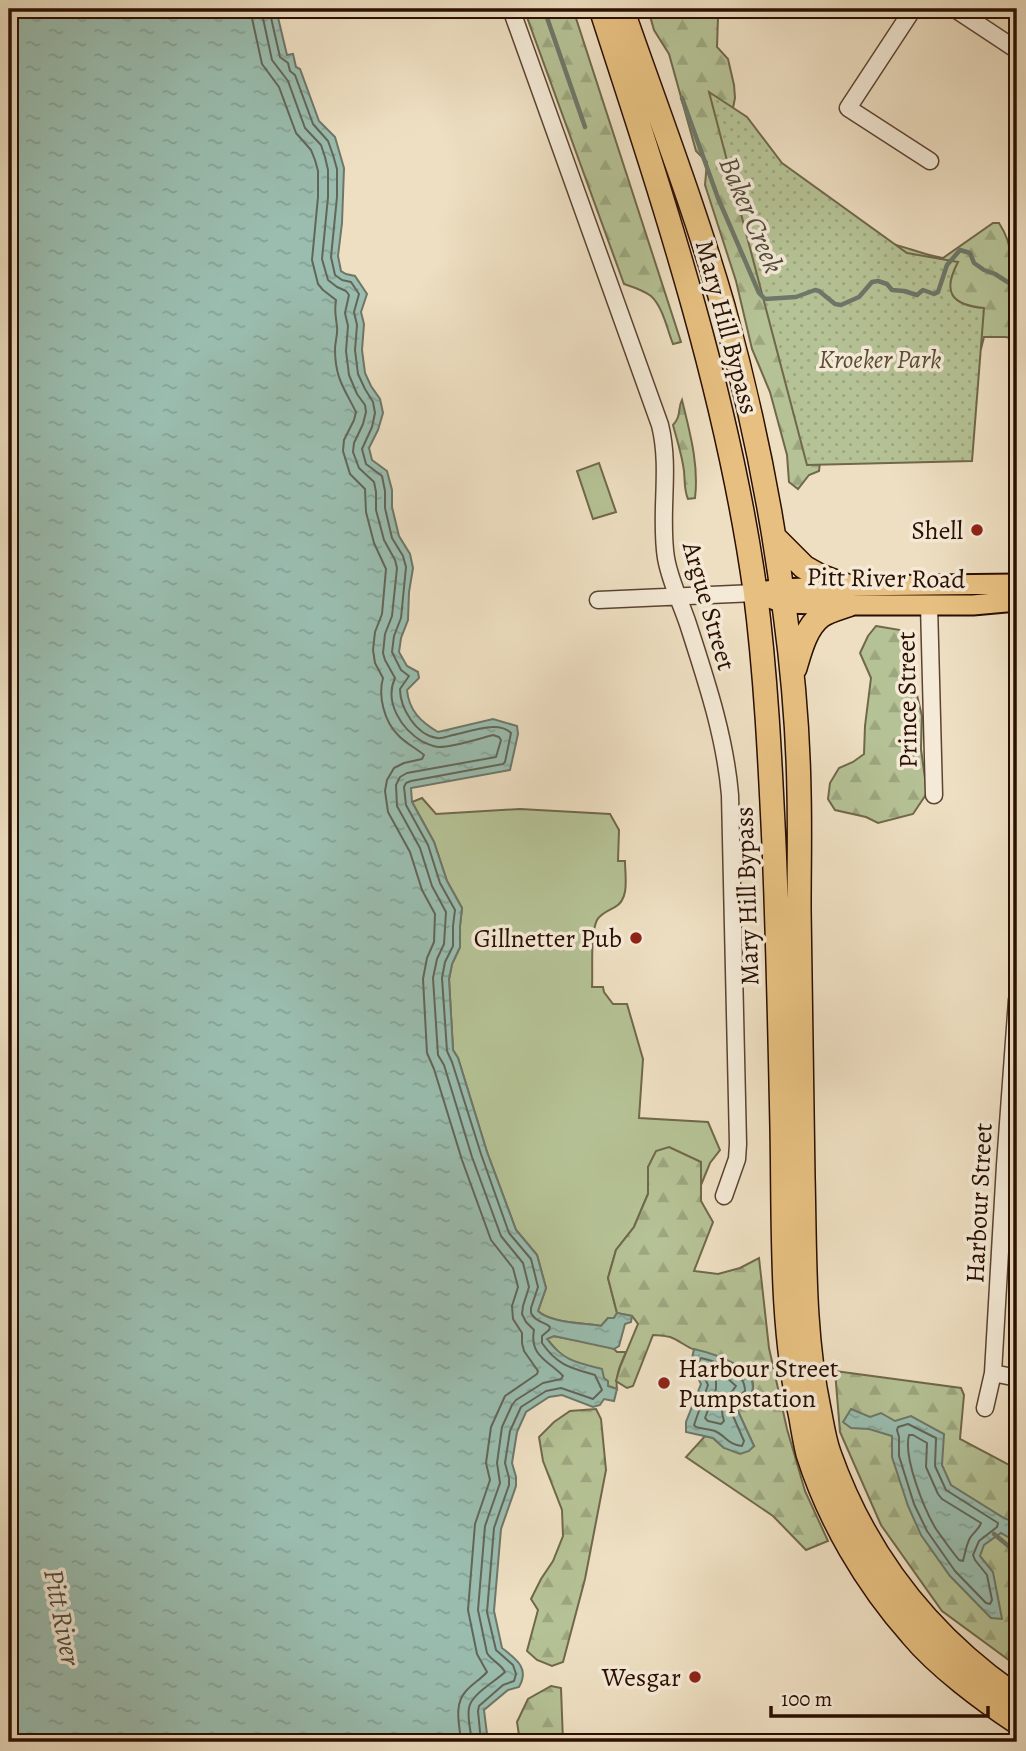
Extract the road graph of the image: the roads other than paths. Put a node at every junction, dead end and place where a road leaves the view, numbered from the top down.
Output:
1 (511, 9) edge
2 (601, 9) edge
3 (622, 9) edge
4 (913, 9) edge
5 (955, 9) edge
6 (1017, 50) edge
7 (930, 161) dead end
8 (775, 538) junction
9 (1017, 584) edge
10 (944, 585) junction
11 (755, 593) junction
12 (783, 596) junction
13 (848, 596) junction
14 (678, 597) junction
15 (598, 600) dead end
16 (1017, 601) edge
17 (929, 605) junction
18 (792, 674) junction
19 (934, 795) dead end
20 (1017, 999) edge
21 (724, 1196) dead end
22 (993, 1373) junction
23 (1017, 1378) edge
24 (985, 1408) dead end
25 (1017, 1697) edge
26 (1017, 1722) edge

1 - 14 street, Argue Street
2 - 11 highway, Mary Hill Bypass
3 - 8 highway, Mary Hill Bypass
4 - 7 street
5 - 6 street
8 - 12 highway, Mary Hill Bypass
8 - 13 highway
9 - 10 main road, Pitt River Road
10 - 13 main road, Pitt River Road
10 - 17 main road
11 - 12 main road, Pitt River Road
11 - 14 street, Pitt River Road
11 - 26 highway, Mary Hill Bypass
12 - 13 main road, Pitt River Road
12 - 18 highway, Mary Hill Bypass
13 - 17 main road, Pitt River Road
13 - 18 highway
14 - 15 street, Pitt River Road
14 - 21 street, Argue Street
16 - 17 main road, Pitt River Road
17 - 19 street, Prince Street
18 - 25 highway, Mary Hill Bypass
20 - 22 street, Harbour Street
22 - 23 street
22 - 24 street, Harbour Street

